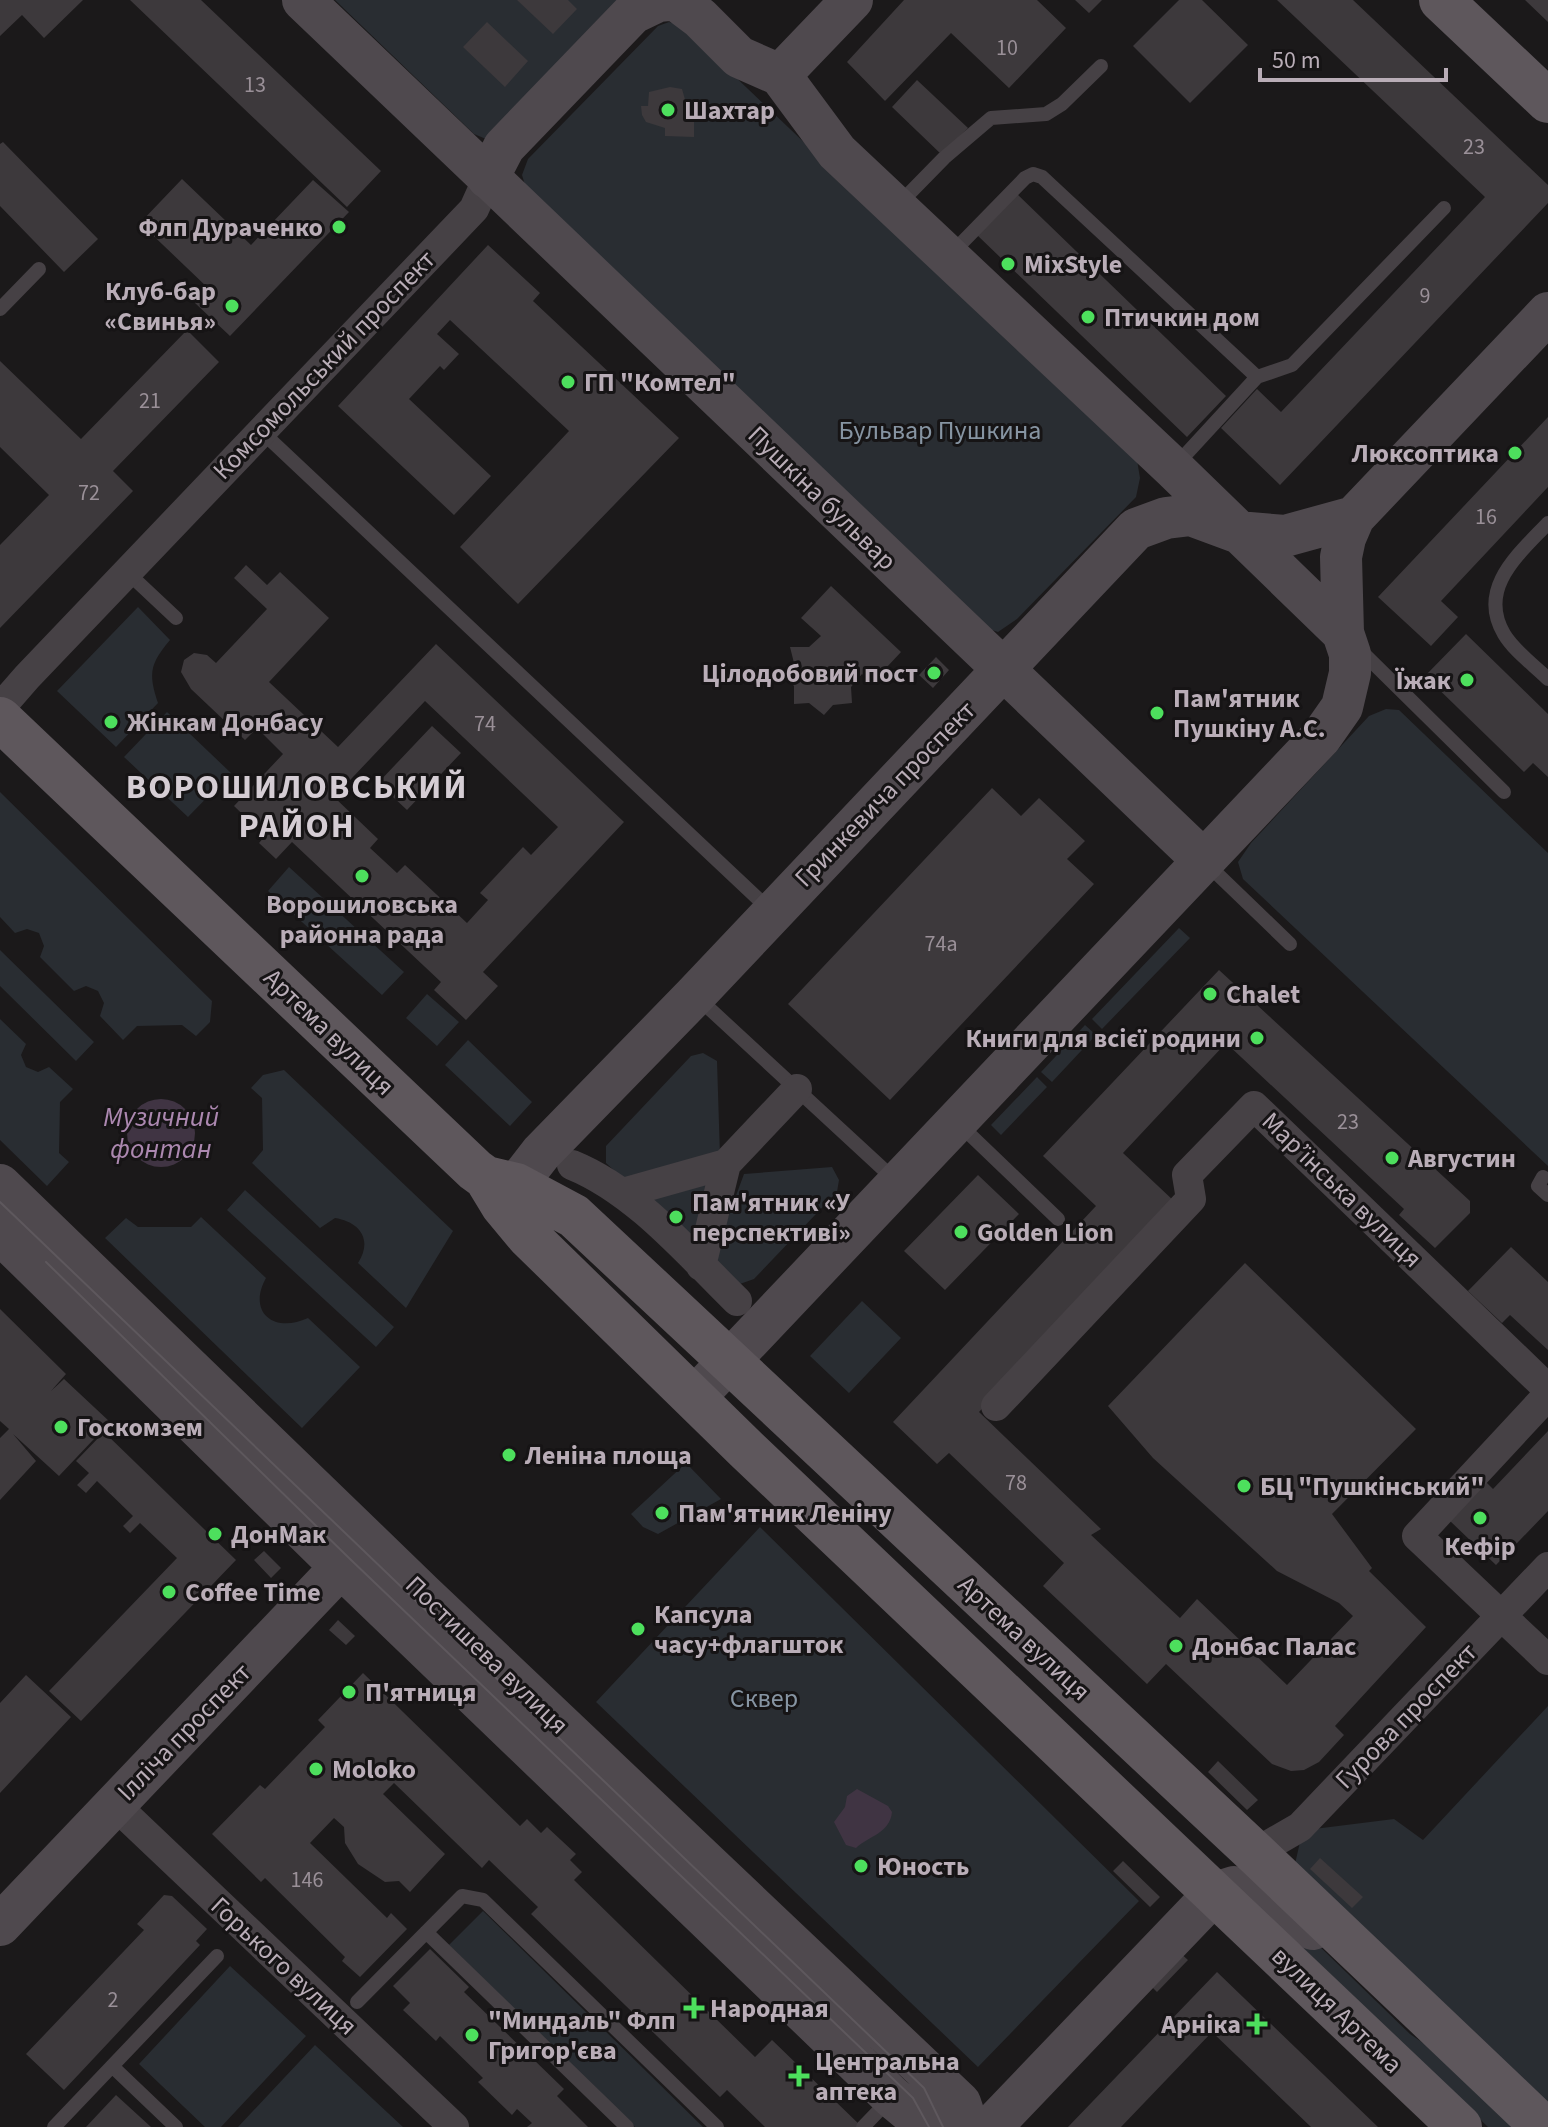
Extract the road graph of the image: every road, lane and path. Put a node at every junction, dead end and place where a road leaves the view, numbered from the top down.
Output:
1 (303, 0) edge
2 (676, 0) edge
3 (852, 0) edge
4 (1441, 0) edge
5 (651, 7) edge
6 (1101, 66) dead end
7 (780, 75) junction
8 (1548, 101) edge
9 (488, 178) junction
10 (895, 207) junction
11 (1444, 208) dead end
12 (948, 257) junction
13 (39, 269) dead end
14 (0, 309) edge
15 (1548, 313) edge
16 (1257, 377) junction
17 (261, 431) junction
18 (1173, 468) junction
19 (1354, 517) junction
20 (1548, 523) edge
21 (1237, 532) junction
22 (127, 572) junction
23 (176, 618) dead end
24 (1343, 633) junction
25 (1002, 671) junction
26 (1548, 679) edge
27 (0, 708) edge
28 (0, 719) edge
29 (1504, 792) dead end
30 (1204, 861) junction
31 (772, 912) junction
32 (1290, 944) dead end
33 (695, 995) junction
34 (797, 1089) junction
35 (957, 1122) junction
36 (726, 1164) junction
37 (572, 1165) dead end
38 (1543, 1177) dead end
39 (501, 1182) junction
40 (899, 1183) junction
41 (0, 1185) edge
42 (623, 1193) junction
43 (1548, 1195) edge
44 (1058, 1219) dead end
45 (0, 1233) edge
46 (701, 1266) junction
47 (737, 1301) dead end
48 (729, 1362) junction
49 (1548, 1389) edge
50 (1548, 1395) edge
51 (695, 1397) junction
52 (996, 1406) dead end
53 (354, 1553) junction
54 (1548, 1567) edge
55 (1501, 1617) junction
56 (1046, 1659) junction
57 (1548, 1660) edge
58 (1006, 1697) junction
59 (115, 1805) junction
60 (1255, 1853) junction
61 (1215, 1893) junction
62 (0, 1925) edge
63 (426, 1932) junction
64 (1347, 1943) junction
65 (217, 1956) dead end
66 (357, 2002) dead end
67 (112, 2066) junction
68 (892, 2097) junction
69 (1003, 2115) edge
70 (54, 2127) edge
71 (176, 2127) edge
72 (454, 2127) edge
73 (627, 2127) edge
74 (717, 2127) edge
75 (863, 2127) edge
76 (928, 2127) edge
77 (968, 2127) edge
78 (1460, 2127) edge
79 (1543, 2127) edge

1 - 9 street, Пушкіна бульвар
2 - 7 street
3 - 7 street
4 - 8 main road
5 - 9 street, Комсомольський проспект
6 - 10 lane
7 - 10 street
9 - 17 street, Комсомольський проспект
9 - 25 street, Пушкіна бульвар
10 - 12 street
11 - 16 lane
12 - 16 lane
12 - 18 street
13 - 14 lane
15 - 19 street, Гринкевича проспект
16 - 18 lane
17 - 22 street, Комсомольський проспект
17 - 31 lane
18 - 21 street
19 - 21 street, Гринкевича проспект
19 - 24 street, Гринкевича проспект
20 - 26 lane
21 - 24 street
21 - 25 street, Гринкевича проспект
22 - 23 lane
22 - 27 street, Комсомольський проспект
24 - 29 lane
24 - 30 street, Гринкевича проспект
25 - 30 street, Пушкіна бульвар
25 - 31 street, Гринкевича проспект
28 - 39 main road, Артема вулиця
30 - 32 lane
30 - 35 street, Гринкевича проспект
31 - 33 street, Гринкевича проспект
33 - 34 lane
33 - 39 street, Гринкевича проспект
34 - 36 street
34 - 40 lane
35 - 40 street, Гринкевича проспект
35 - 44 lane
36 - 42 street
36 - 46 street
37 - 42 street
38 - 43 lane
39 - 48 main road, Артема вулиця
39 - 51 main road, Артема вулиця
40 - 48 street, Гринкевича проспект
41 - 53 street, Постишева вулиця
42 - 46 street
45 - 53 street, Постишева вулиця
46 - 47 street
48 - 51 street, Гринкевича проспект
48 - 56 main road, Артема вулиця
49 - 52 street, Мар’їнська вулиця
50 - 55 street
51 - 58 main road, Артема вулиця
53 - 59 street, Ілліча проспект
53 - 68 street, Постишева вулиця
53 - 77 street, Постишева вулиця
54 - 55 street, Гурова проспект
55 - 57 street
55 - 60 street, Гурова проспект
56 - 58 main road
56 - 60 main road, Артема вулиця
58 - 61 main road, Артема вулиця
59 - 62 street, Ілліча проспект
59 - 72 street, Горького вулиця
60 - 64 main road, Артема вулиця
61 - 64 street
61 - 69 street
61 - 78 main road, вулиця Артема
63 - 66 lane
63 - 73 lane
63 - 74 lane
64 - 79 main road, Артема вулиця
65 - 67 lane
67 - 70 lane
67 - 71 lane
68 - 75 lane
68 - 76 street, Постишева вулиця

